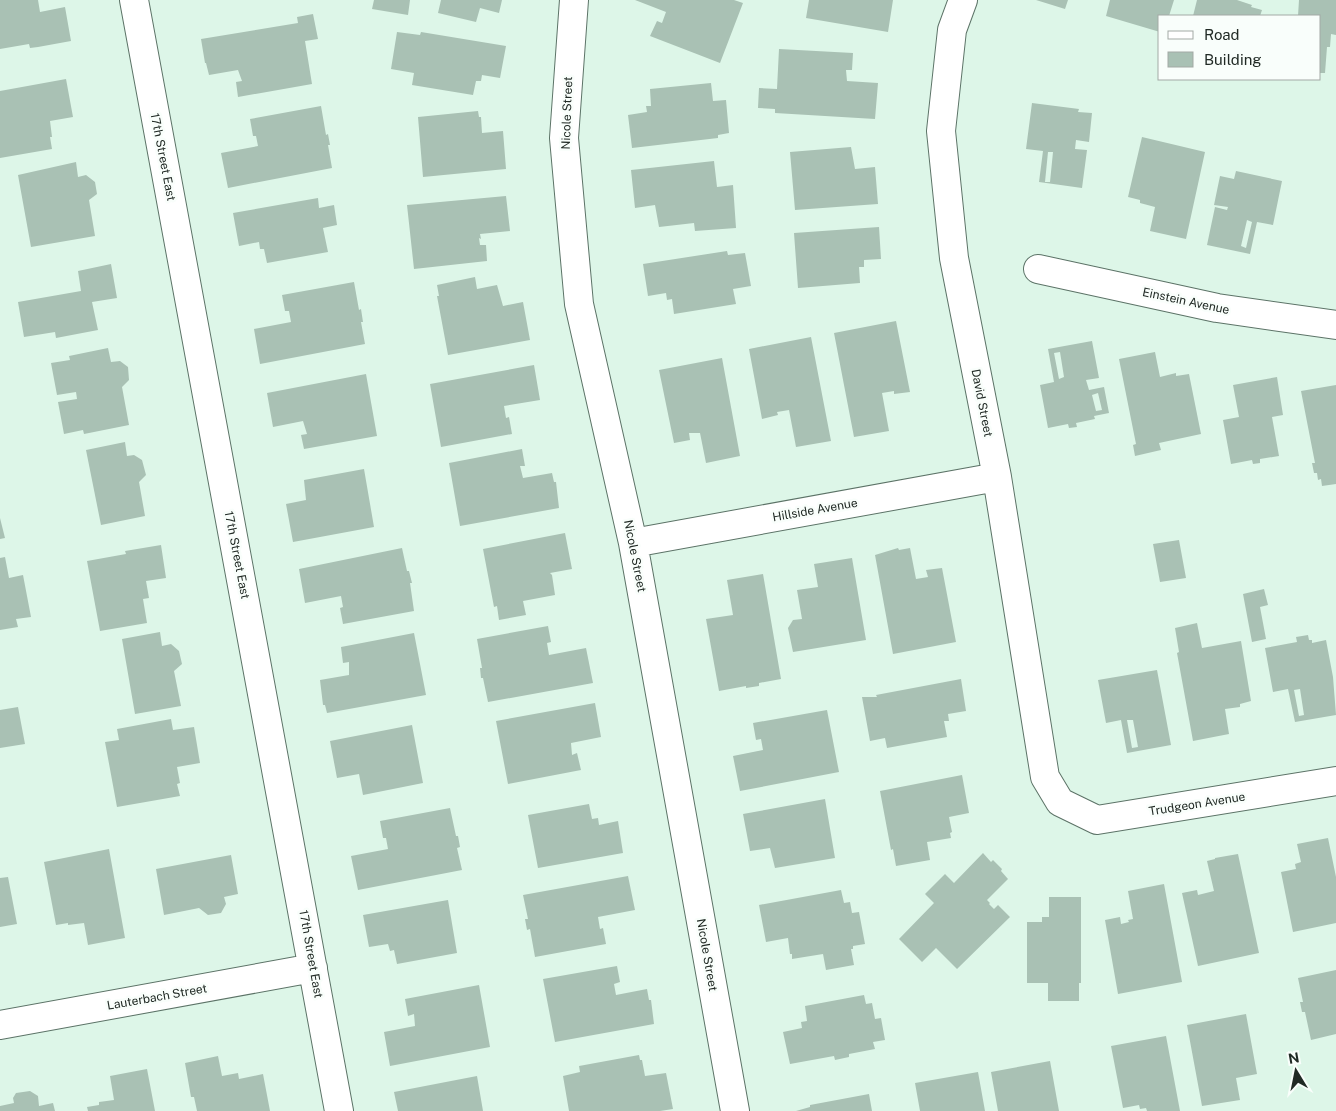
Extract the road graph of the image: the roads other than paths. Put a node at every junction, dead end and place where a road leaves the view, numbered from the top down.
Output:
1 (134, 0) edge
2 (574, 0) edge
3 (963, 0) edge
4 (1038, 268) dead end
5 (1336, 325) edge
6 (997, 477) junction
7 (634, 543) junction
8 (1336, 780) edge
9 (1060, 802) joint
10 (313, 968) junction
11 (0, 1025) edge
12 (339, 1111) edge
13 (735, 1111) edge

1 - 10 street, 17th Street East
2 - 7 street, Nicole Street
3 - 6 street, David Street
4 - 5 street, Einstein Avenue
6 - 7 street, Hillside Avenue
6 - 9 street, David Street
7 - 13 street, Nicole Street
8 - 9 street, Trudgeon Avenue
10 - 11 street, Lauterbach Street
10 - 12 street, 17th Street East

